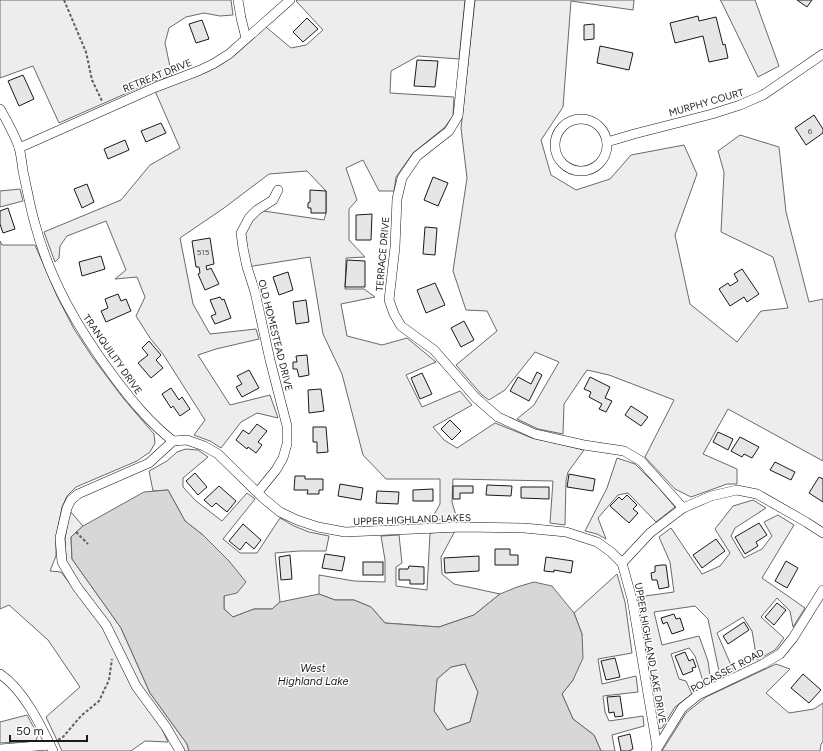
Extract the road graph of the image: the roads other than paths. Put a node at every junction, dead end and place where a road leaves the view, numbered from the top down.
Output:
1 (238, 0) edge
2 (290, 0) edge
3 (470, 0) edge
4 (246, 38) junction
5 (823, 54) edge
6 (0, 109) edge
7 (607, 142) junction
8 (19, 148) junction
9 (278, 190) dead end
10 (173, 441) junction
11 (258, 492) junction
12 (683, 508) junction
13 (823, 533) edge
14 (622, 563) junction
15 (823, 590) edge
16 (0, 674) edge
17 (51, 748) edge
18 (0, 749) edge
19 (656, 749) edge
20 (180, 751) edge

1 - 4 street
2 - 4 street, RETREAT DRIVE
3 - 12 street, TERRACE DRIVE
4 - 8 street, RETREAT DRIVE
5 - 7 street, MURPHY COURT
6 - 8 street, TRANQUILITY DRIVE
7 - 7 street
8 - 10 street, TRANQUILITY DRIVE
9 - 11 street, OLD HOMESTEAD DRIVE
10 - 11 street, UPPER HIGHLAND LAKES
10 - 20 street
11 - 14 street, UPPER HIGHLAND LAKES
12 - 13 street
12 - 14 street
14 - 19 street, UPPER HIGHLAND LAKE DRIVE
15 - 19 street, POCASSET ROAD
16 - 17 street
17 - 18 street

